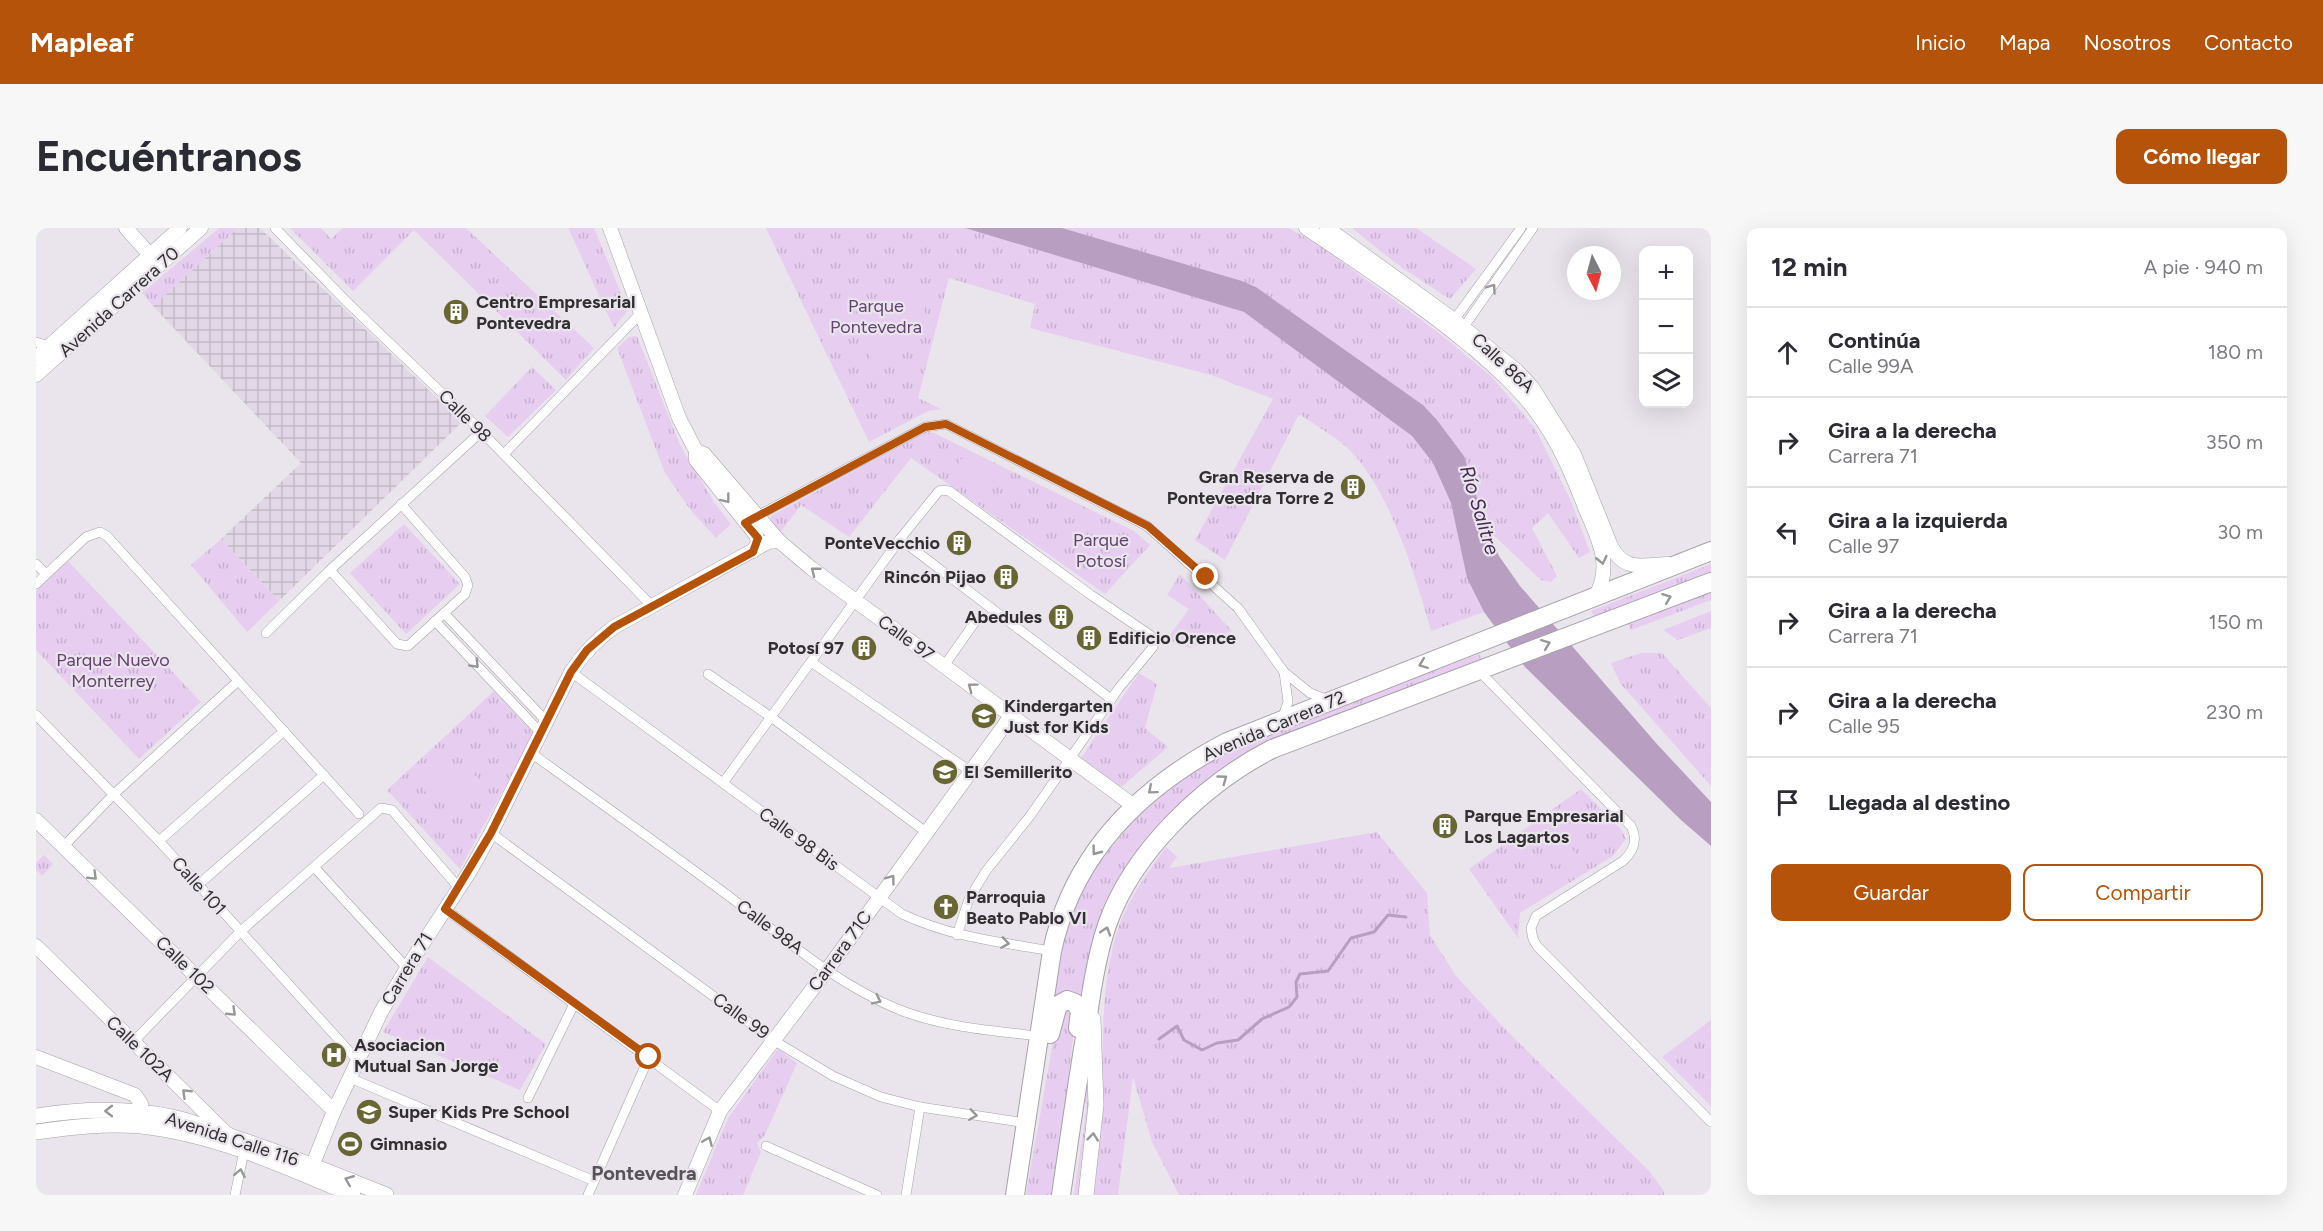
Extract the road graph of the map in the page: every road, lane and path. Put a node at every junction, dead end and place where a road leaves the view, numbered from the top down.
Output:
1 (126, 228) edge
2 (180, 228) edge
3 (201, 228) edge
4 (275, 228) edge
5 (610, 228) edge
6 (1306, 228) edge
7 (1327, 228) edge
8 (1521, 228) edge
9 (1533, 228) edge
10 (150, 255) junction
11 (642, 312) junction
12 (1456, 328) junction
13 (43, 344) edge
14 (37, 362) edge
15 (482, 431) junction
16 (504, 454) junction
17 (401, 504) junction
18 (751, 519) junction
19 (900, 539) junction
20 (779, 540) junction
21 (1711, 551) edge
22 (753, 552) junction
23 (36, 564) edge
24 (1679, 564) junction
25 (330, 570) junction
26 (46, 574) junction
27 (1711, 582) edge
28 (36, 584) edge
29 (1595, 597) junction
30 (855, 601) junction
31 (652, 606) junction
32 (444, 613) junction
33 (977, 619) dead end
34 (435, 621) junction
35 (266, 633) dead end
36 (811, 662) junction
37 (944, 666) junction
38 (1478, 670) junction
39 (571, 672) junction
40 (1284, 672) junction
41 (708, 675) dead end
42 (238, 681) junction
43 (1111, 699) junction
44 (1331, 700) junction
45 (36, 715) edge
46 (1011, 716) junction
47 (771, 717) junction
48 (1282, 720) junction
49 (544, 727) junction
50 (284, 731) junction
51 (531, 753) junction
52 (1070, 759) junction
53 (970, 771) junction
54 (324, 775) junction
55 (723, 783) junction
56 (114, 794) junction
57 (1134, 806) junction
58 (359, 814) dead end
59 (36, 820) edge
60 (926, 832) junction
61 (491, 833) junction
62 (159, 841) junction
63 (63, 847) junction
64 (314, 867) junction
65 (198, 885) junction
66 (459, 888) junction
67 (878, 897) junction
68 (445, 909) junction
69 (241, 931) junction
70 (957, 935) junction
71 (36, 946) edge
72 (1052, 951) junction
73 (407, 968) junction
74 (827, 970) junction
75 (196, 976) junction
76 (1092, 988) junction
77 (574, 1004) junction
78 (1039, 1036) junction
79 (773, 1040) junction
80 (133, 1042) junction
81 (36, 1057) edge
82 (649, 1057) junction
83 (358, 1061) junction
84 (350, 1078) junction
85 (1076, 1090) junction
86 (528, 1098) dead end
87 (920, 1107) junction
88 (334, 1111) junction
89 (720, 1111) junction
90 (36, 1116) edge
91 (140, 1119) junction
92 (1711, 1122) edge
93 (1026, 1123) junction
94 (36, 1132) edge
95 (227, 1135) junction
96 (766, 1146) dead end
97 (244, 1151) junction
98 (310, 1170) junction
99 (594, 1181) junction
100 (344, 1193) edge
101 (235, 1195) edge
102 (386, 1195) edge
103 (588, 1195) edge
104 (685, 1195) edge
105 (877, 1195) edge
106 (906, 1195) edge
107 (1015, 1195) edge
108 (1061, 1195) edge
109 (1086, 1195) edge

1 - 10 street
2 - 10 street, Avenida Carrera 70
3 - 14 street, Avenida Carrera 70
4 - 15 street, Calle 98
5 - 11 street, Calle 97
6 - 12 street, Calle 86A
7 - 12 street, Calle 86A
8 - 12 street
12 -> 9 street
10 - 13 street, Avenida Carrera 70
11 - 16 street
11 - 18 street, Calle 97
12 - 24 street, Calle 86A
12 -> 29 street, Calle 86A
13 - 14 street, Avenida Carrera 70
15 - 16 street, Calle 98
15 - 17 street
16 - 31 street, Calle 98
17 - 25 street
17 - 32 street
18 - 20 street, Calle 97
18 - 22 street, Calle 97
18 - 40 street
19 - 30 street
19 - 43 street
19 - 43 street
20 - 22 street, Carrera 71
30 -> 20 street, Calle 97
21 - 24 highway, Avenida Carrera 72
22 - 31 street, Carrera 71
23 - 26 street
24 - 29 highway, Avenida Carrera 72
25 - 34 street
25 - 35 street
26 - 28 street
26 - 42 street
38 -> 27 highway, Avenida Carrera 72
29 -> 44 highway, Avenida Carrera 72
30 - 36 street
30 - 37 street, Calle 97
31 - 39 street, Carrera 71
32 - 34 street
32 - 49 street
33 - 37 street
34 -> 49 street
36 - 47 street
36 - 53 street
46 -> 37 street, Calle 97
76 -> 38 highway, Avenida Carrera 72
38 - 92 street
39 - 49 street, Carrera 71
39 - 55 street, Calle 98 Bis
40 - 44 street
40 - 48 street
41 - 47 street
42 - 50 street
42 - 56 street
43 - 52 street
44 - 48 highway, Avenida Carrera 72
45 - 56 street, Calle 101
46 - 52 street, Calle 97
46 - 53 street, Carrera 71C
47 - 55 street
47 - 60 street
48 -> 57 highway, Avenida Carrera 72
49 - 51 street, Carrera 71
50 - 54 street
50 - 62 street
51 - 61 street, Carrera 71
51 - 74 street, Calle 98A
52 - 57 street, Calle 97
52 - 70 street
53 - 60 street, Carrera 71C
54 - 58 street
54 - 65 street
55 - 67 street, Calle 98 Bis
56 - 62 street, Calle 101
56 - 63 street
57 -> 72 highway, Avenida Carrera 72
59 - 63 street, Calle 102
67 -> 60 street, Carrera 71C
61 - 66 street, Carrera 71
61 - 79 street, Calle 99
62 - 65 street, Calle 101
63 -> 75 street, Calle 102
64 - 66 street
64 - 69 street
64 - 73 street
65 - 69 street, Calle 101
66 - 68 street, Carrera 71
67 - 70 street, Calle 98 Bis
67 - 74 street, Carrera 71C
68 - 73 street, Carrera 71
68 - 77 street
69 - 75 street
69 - 83 street, Calle 101
70 -> 72 street, Calle 98 Bis
71 - 80 street, Calle 102A
72 - 78 highway, Avenida Carrera 72
73 - 83 street, Carrera 71
74 -> 78 street, Calle 98A
74 - 79 street, Carrera 71C
75 - 80 street
75 -> 88 street, Calle 102
76 - 85 highway, Avenida Carrera 72
109 -> 76 main road
77 - 82 street
77 - 86 street
78 - 93 highway, Avenida Carrera 72
79 - 87 street, Calle 99
79 - 89 street, Carrera 71C
95 -> 80 street, Calle 102A
81 - 91 street
82 - 89 street
82 - 99 street
83 - 84 street, Carrera 71
84 - 88 street, Carrera 71
84 - 99 street
85 - 93 highway
85 - 108 highway, Avenida Carrera 72
87 -> 93 street, Calle 99
87 - 106 street
88 - 98 street, Carrera 71
104 -> 89 street, Carrera 71C
91 -> 90 main road, Avenida Calle 116
91 - 94 main road, Avenida Calle 116
91 - 95 main road, Avenida Calle 116
91 - 97 main road, Avenida Calle 116
93 - 107 highway, Avenida Carrera 72
95 - 97 street, Calle 102A
95 - 98 main road, Avenida Calle 116
96 - 105 street
97 - 98 main road, Avenida Calle 116
101 -> 97 street
98 - 100 main road, Avenida Calle 116
102 -> 98 main road, Avenida Calle 116
99 - 103 street

